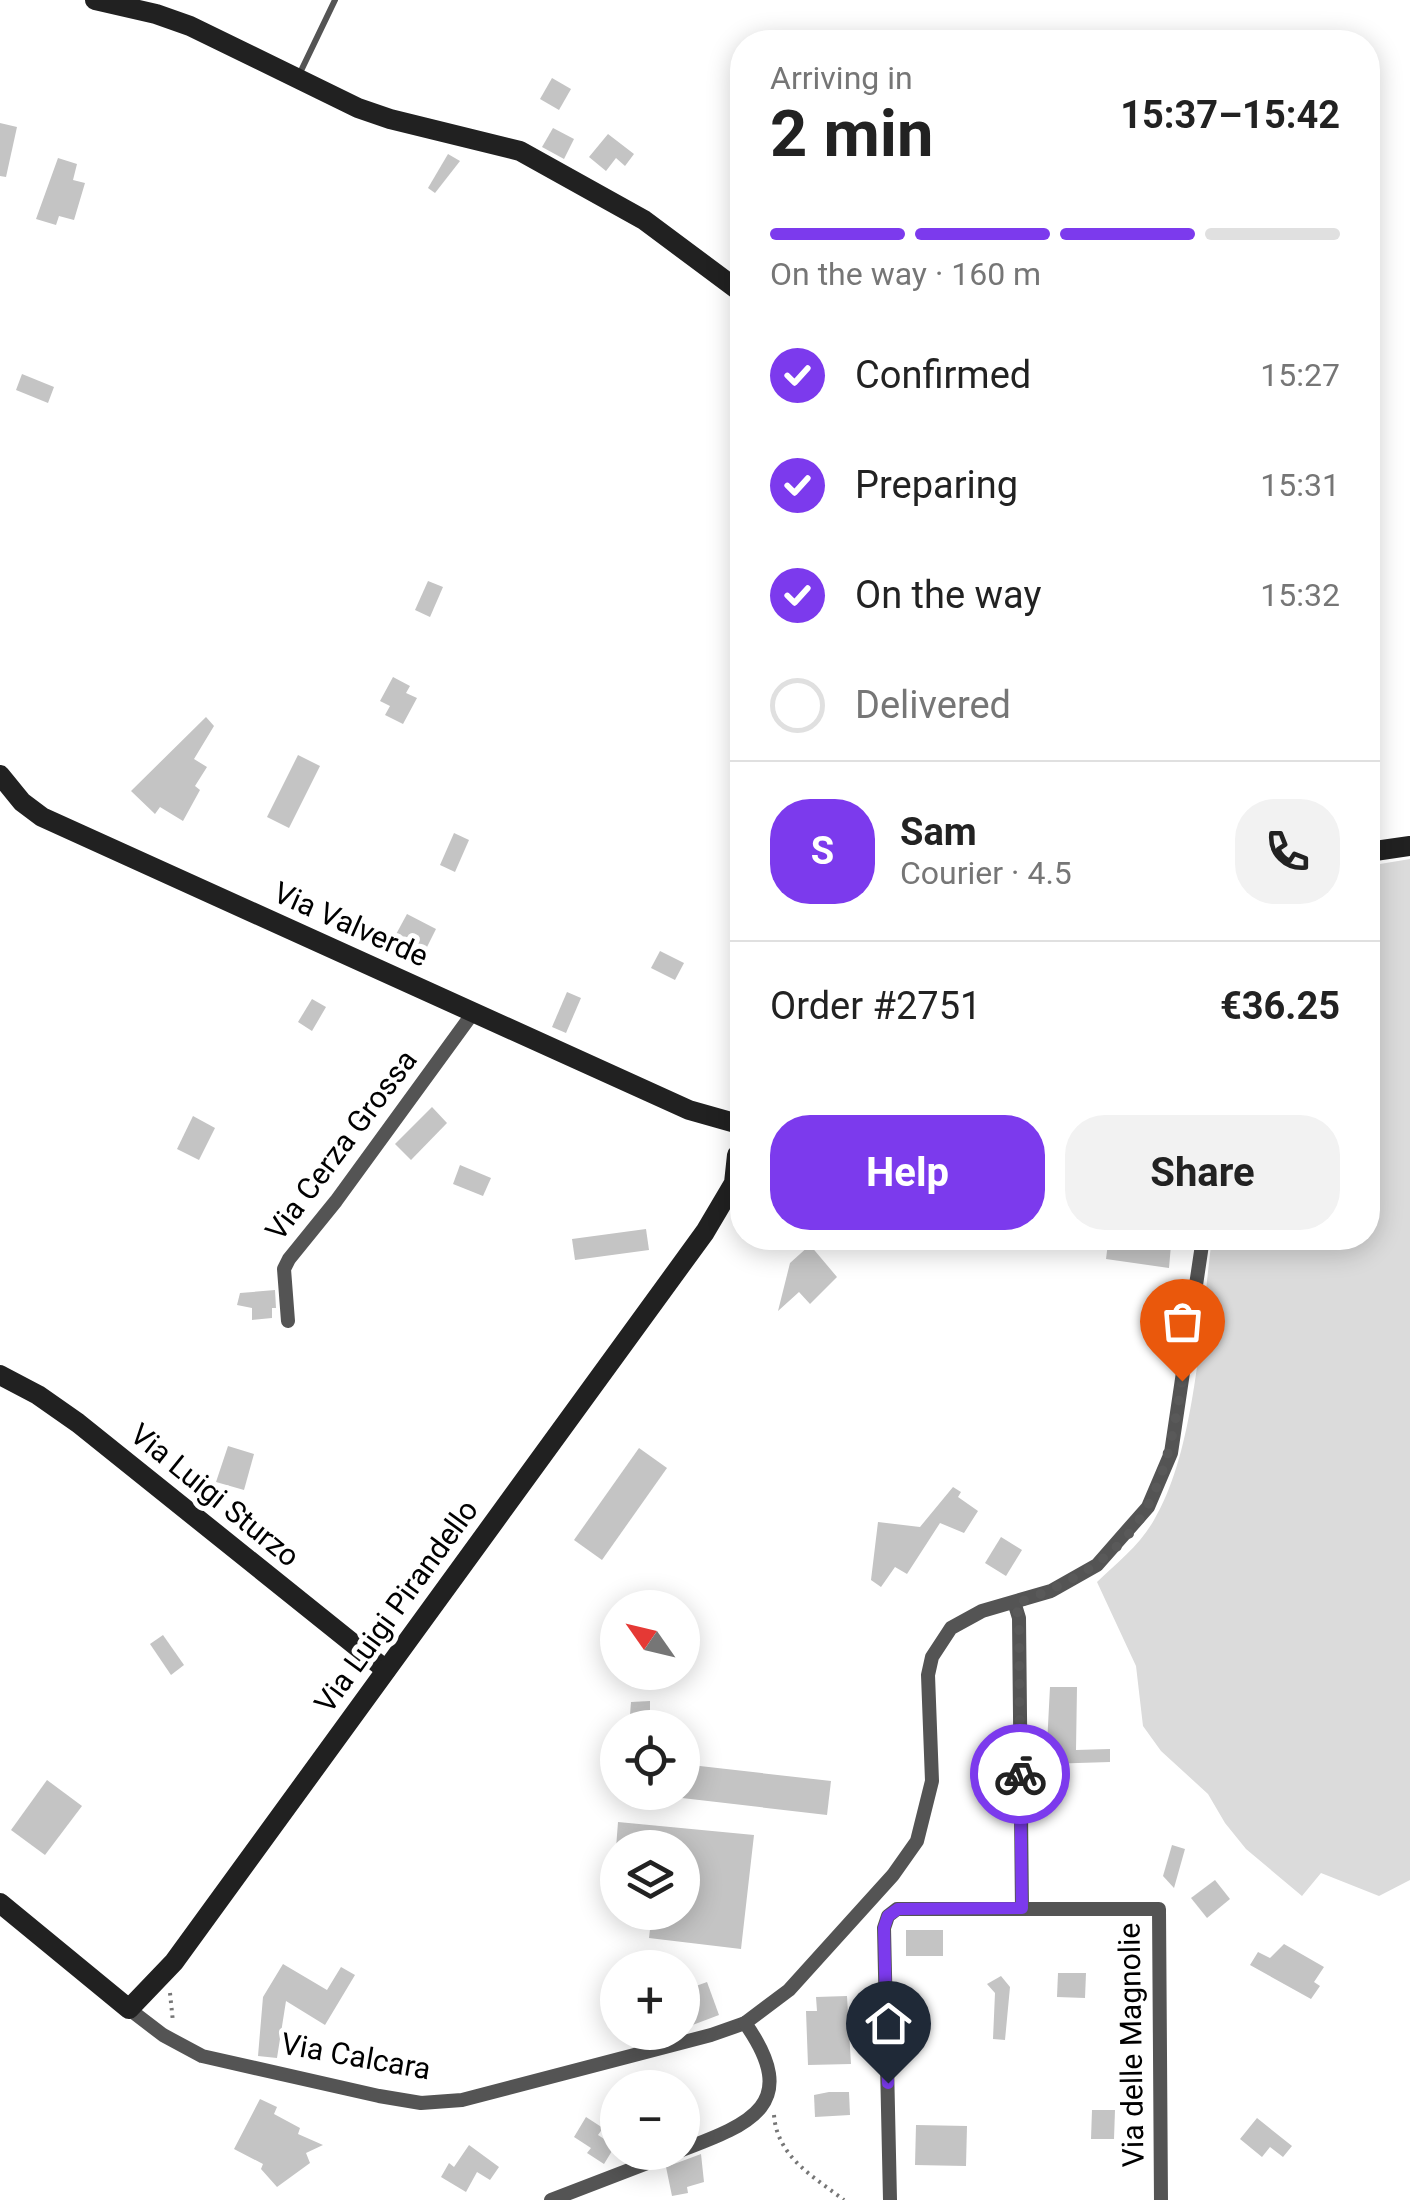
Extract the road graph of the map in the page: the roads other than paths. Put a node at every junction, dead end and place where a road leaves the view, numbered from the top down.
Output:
1 (96, 0) edge
2 (335, 0) edge
3 (298, 78) junction
4 (730, 284) edge
5 (0, 775) edge
6 (1410, 846) edge
7 (1380, 850) edge
8 (473, 1012) junction
9 (730, 1137) edge
10 (730, 1191) edge
11 (730, 1205) edge
12 (706, 1232) junction
13 (1201, 1250) edge
14 (288, 1321) dead end
15 (0, 1375) edge
16 (1015, 1604) junction
17 (386, 1670) junction
18 (0, 1903) edge
19 (1022, 1908) junction
20 (129, 2009) junction
21 (745, 2024) junction
22 (700, 2143) edge
23 (629, 2170) edge
24 (551, 2200) edge
25 (890, 2200) edge
26 (1161, 2200) edge

1 - 3 street
2 - 3 lane
3 - 4 street
5 - 8 street, Via Valverde
6 - 7 street
8 - 9 street, Via Valverde
8 - 14 street, Via Cerza Grossa
10 - 12 street
11 - 12 street
12 - 17 street, Via Luigi Pirandello
13 - 16 street
15 - 17 street, Via Luigi Sturzo
16 - 19 street
16 - 21 street
17 - 20 street, Via Luigi Pirandello
18 - 20 street, Via Calcara
19 - 25 street
19 - 26 street, Via delle Magnolie
20 - 21 street, Via Calcara
21 - 22 street
23 - 24 street

